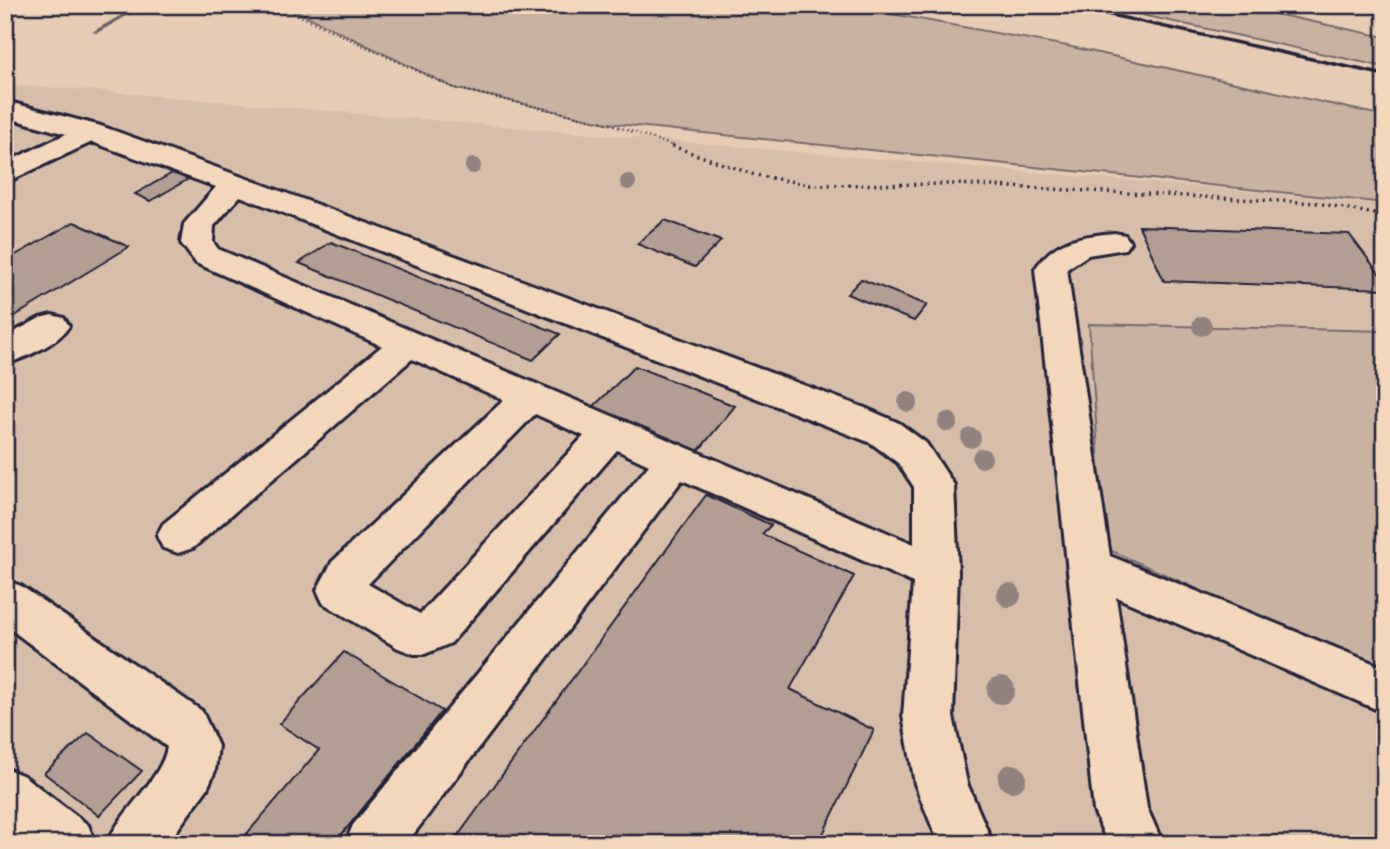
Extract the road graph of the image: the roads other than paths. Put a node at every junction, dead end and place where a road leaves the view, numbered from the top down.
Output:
1 (5, 109) edge
2 (92, 132) junction
3 (5, 174) edge
4 (235, 184) junction
5 (1114, 242) dead end
6 (52, 326) dead end
7 (409, 343) junction
8 (5, 352) edge
9 (531, 396) junction
10 (612, 430) junction
11 (676, 459) junction
12 (178, 536) dead end
13 (1091, 567) junction
14 (936, 573) junction
15 (5, 599) edge
16 (1385, 691) edge
17 (5, 794) edge
18 (69, 844) edge
19 (134, 844) edge
20 (372, 844) edge
21 (965, 844) edge
22 (1136, 844) edge

1 - 2 lane
2 - 3 lane
2 - 4 lane
4 - 7 lane
4 - 14 lane
5 - 13 lane
6 - 8 lane
7 - 9 lane
7 - 12 lane
9 - 10 lane
9 - 10 lane
10 - 11 lane
11 - 14 lane
11 - 20 lane
13 - 16 lane
13 - 22 lane
14 - 21 lane
15 - 19 lane
17 - 18 lane

